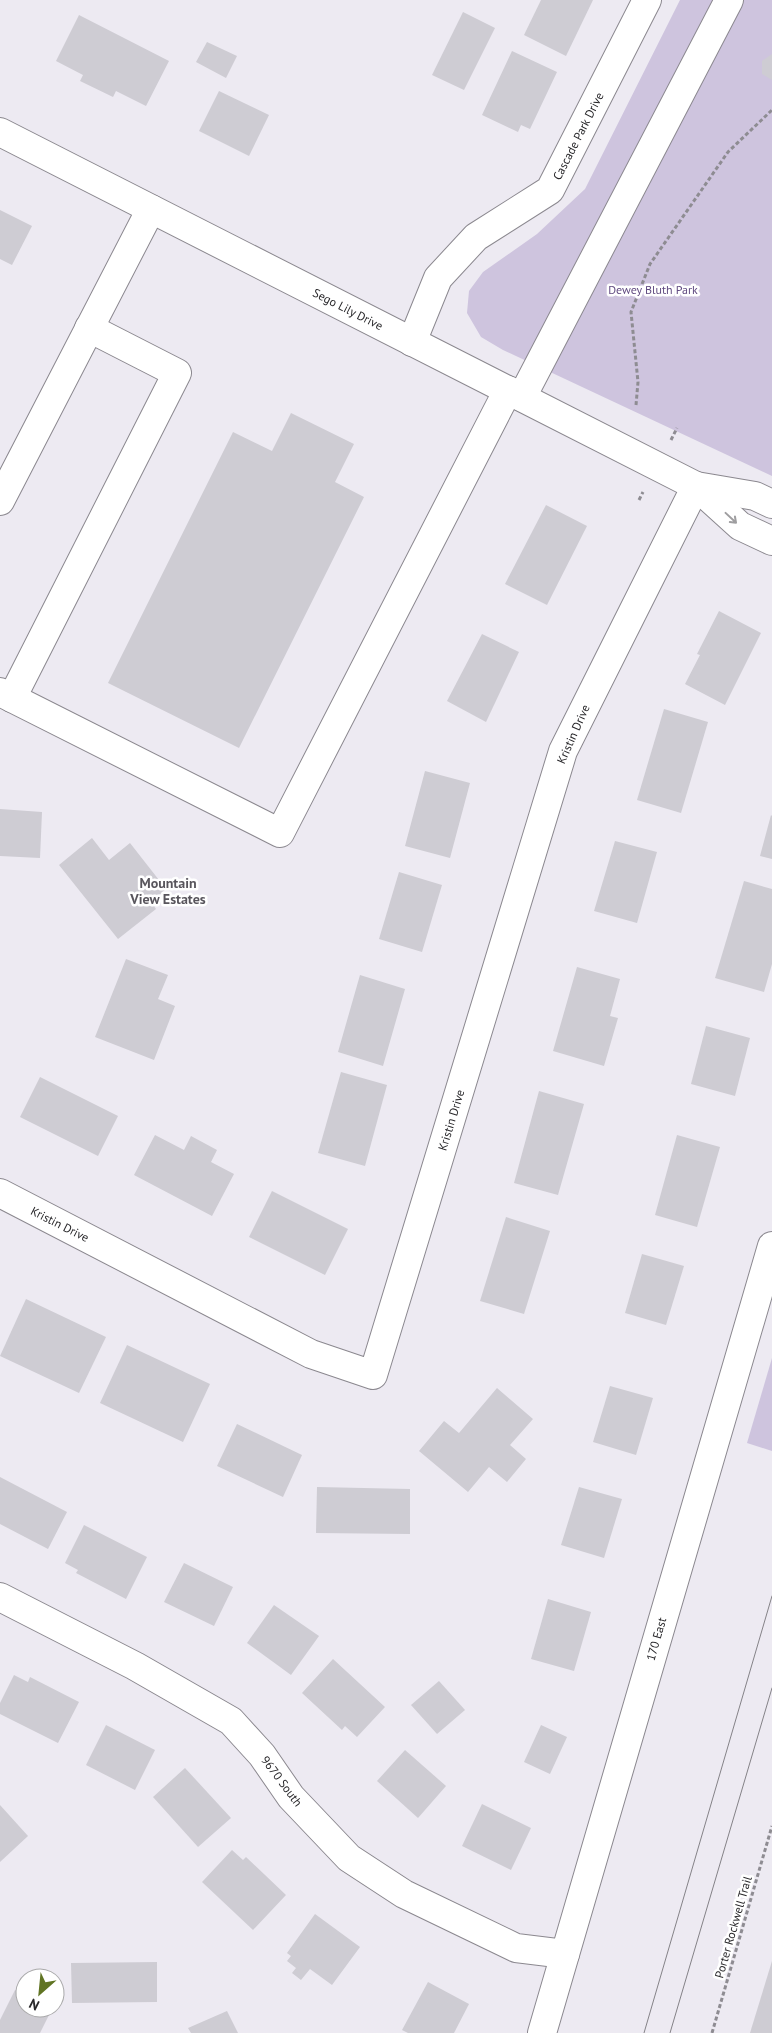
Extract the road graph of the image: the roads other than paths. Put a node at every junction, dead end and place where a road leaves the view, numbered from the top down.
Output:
1 (647, 0) edge
2 (729, 0) edge
3 (0, 132) edge
4 (151, 209) junction
5 (90, 328) junction
6 (412, 342) junction
7 (515, 393) junction
8 (696, 486) junction
9 (0, 501) edge
10 (772, 504) edge
11 (772, 541) edge
12 (6, 695) edge
13 (0, 1193) edge
14 (772, 1246) edge
15 (0, 1597) edge
16 (565, 1954) junction
17 (542, 2033) edge

1 - 6 street, Cascade Park Drive
2 - 7 street
3 - 4 street, Sego Lily Drive
4 - 5 street
4 - 6 street, Sego Lily Drive
5 - 9 street
5 - 12 street
6 - 7 street, Sego Lily Drive
7 - 8 street, Sego Lily Drive
7 - 12 street
8 - 10 street, Sego Lily Drive
8 -> 11 street, Sego Lily Drive
8 - 13 street, Kristin Drive
14 - 16 street, 170 East
15 - 16 street, 9670 South
16 - 17 street, 170 East

